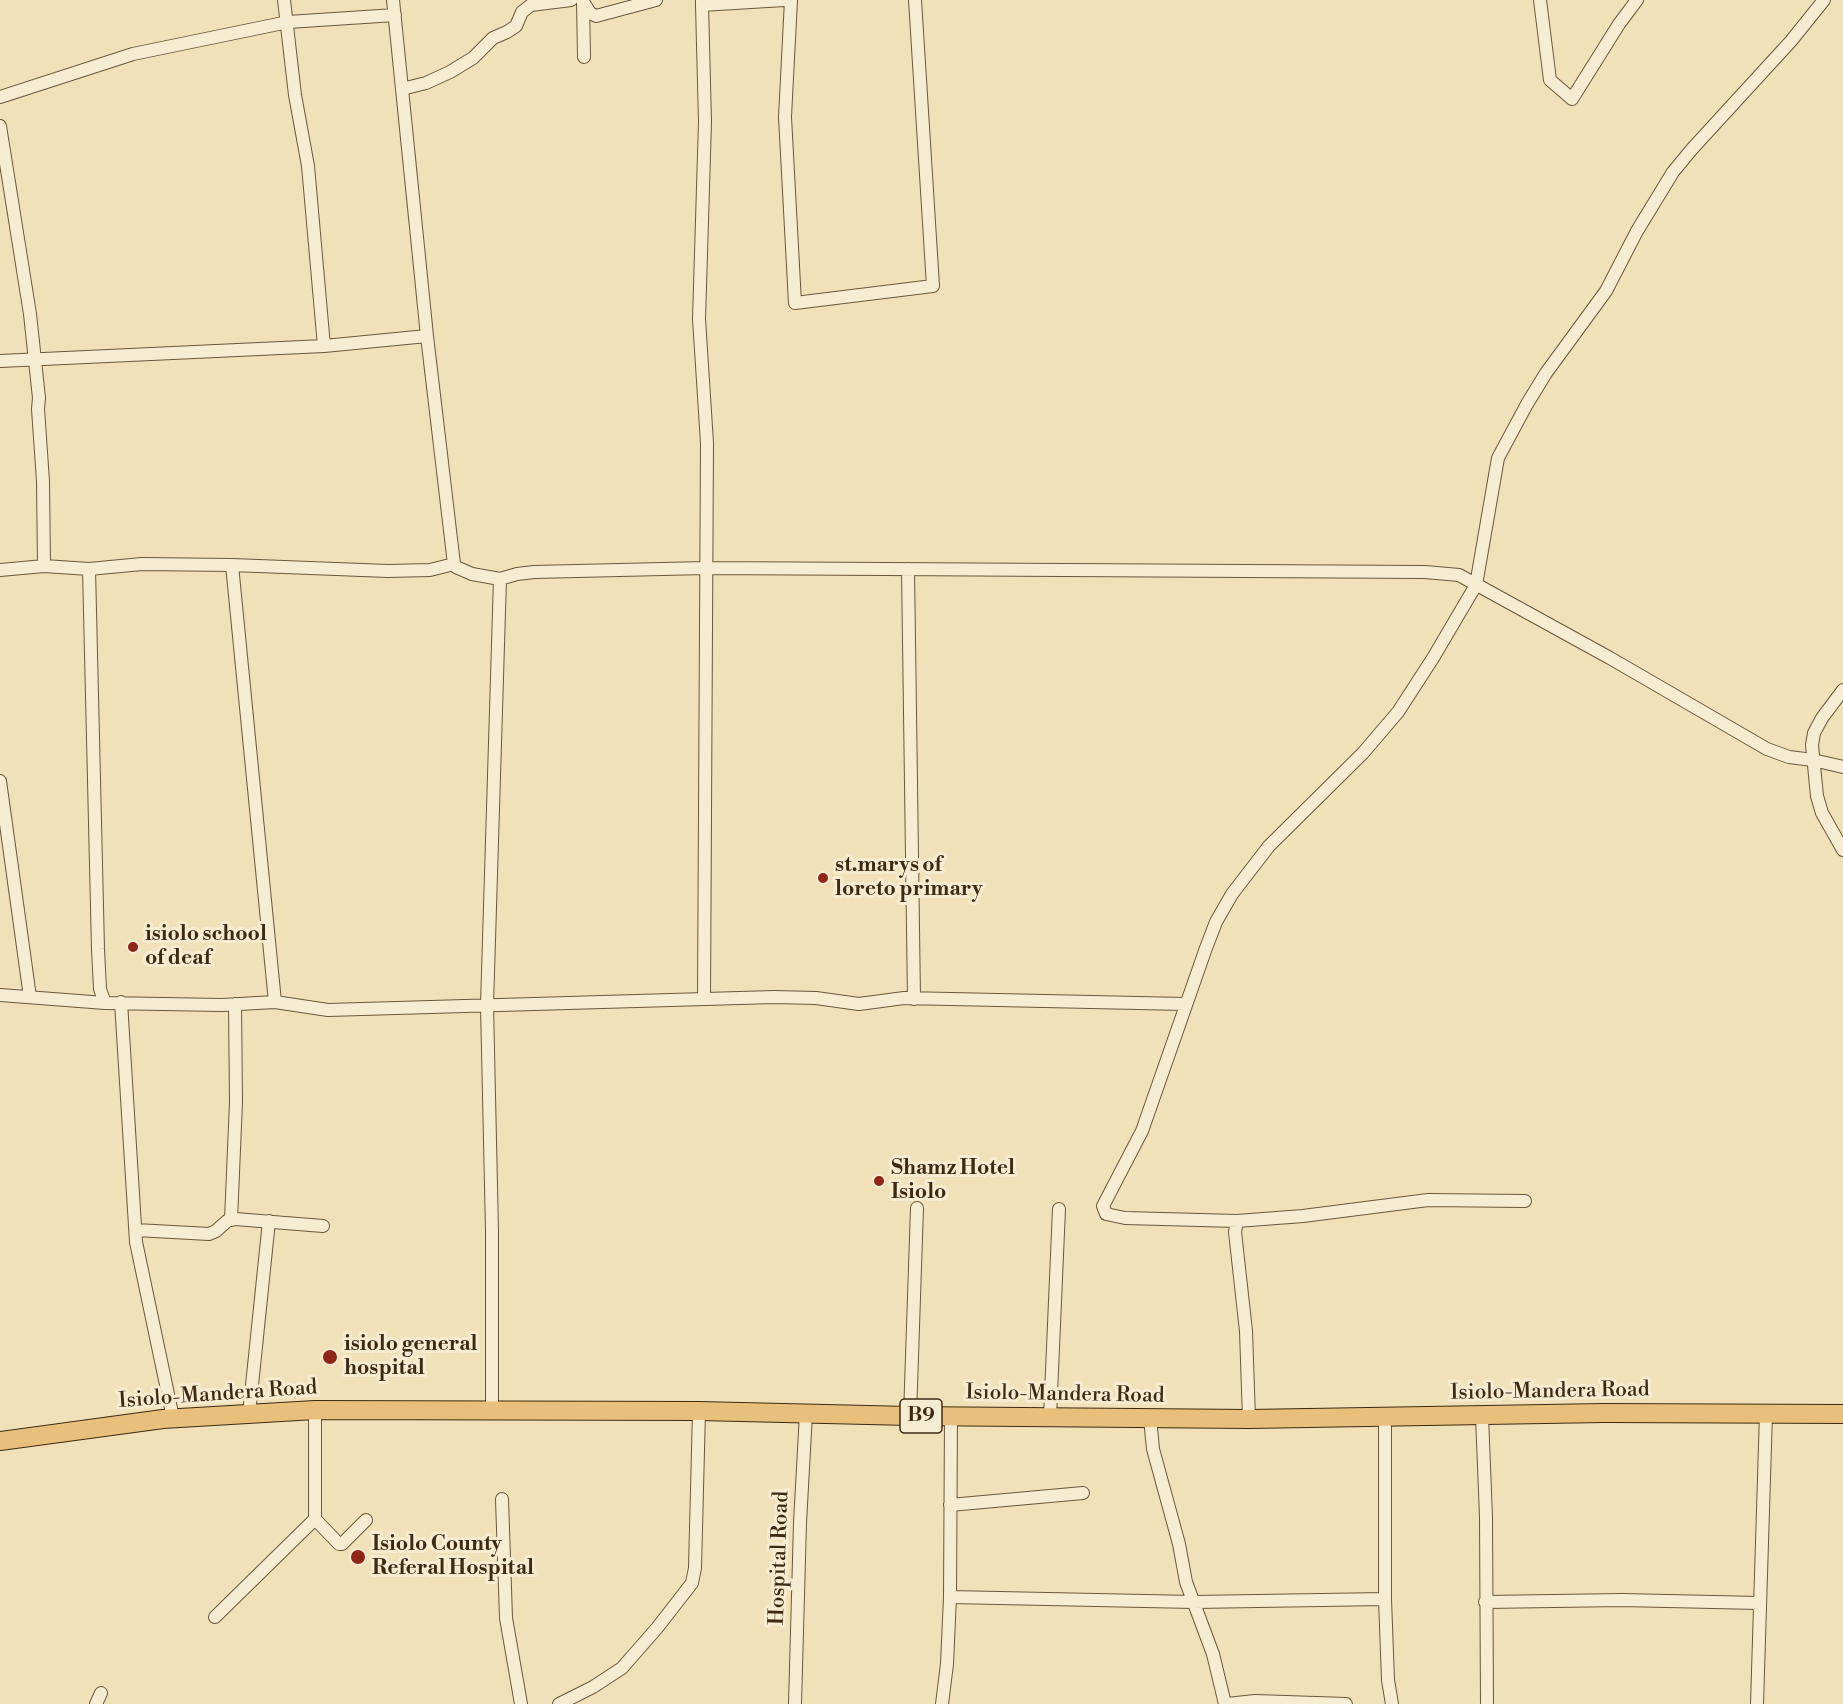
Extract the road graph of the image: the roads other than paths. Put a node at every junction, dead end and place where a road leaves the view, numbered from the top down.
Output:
1 (284, 0) edge
2 (393, 0) edge
3 (571, 0) edge
4 (582, 0) edge
5 (656, 0) edge
6 (784, 0) edge
7 (791, 0) edge
8 (915, 0) edge
9 (1540, 0) edge
10 (1637, 0) edge
11 (1824, 0) edge
12 (702, 2) edge
13 (395, 15) junction
14 (288, 22) junction
15 (584, 57) dead end
16 (402, 89) junction
17 (0, 98) edge
18 (0, 126) edge
19 (427, 336) junction
20 (324, 346) junction
21 (34, 360) junction
22 (0, 361) edge
23 (454, 564) junction
24 (232, 565) junction
25 (44, 566) junction
26 (705, 568) junction
27 (908, 568) junction
28 (89, 569) junction
29 (0, 570) edge
30 (500, 579) junction
31 (1476, 585) junction
32 (1843, 690) edge
33 (1813, 760) junction
34 (1843, 767) edge
35 (0, 781) edge
36 (1843, 850) edge
37 (0, 995) edge
38 (30, 998) junction
39 (704, 998) junction
40 (914, 999) junction
41 (121, 1002) junction
42 (275, 1002) junction
43 (105, 1003) junction
44 (235, 1004) junction
45 (1185, 1004) junction
46 (487, 1005) junction
47 (1525, 1201) dead end
48 (917, 1208) dead end
49 (1059, 1209) dead end
50 (231, 1220) junction
51 (269, 1221) junction
52 (1237, 1221) junction
53 (323, 1226) dead end
54 (135, 1230) junction
55 (315, 1410) junction
56 (492, 1411) junction
57 (699, 1411) junction
58 (807, 1413) junction
59 (1766, 1413) junction
60 (249, 1414) junction
61 (1843, 1414) edge
62 (910, 1416) junction
63 (951, 1416) junction
64 (1482, 1416) junction
65 (1385, 1417) junction
66 (173, 1418) junction
67 (1050, 1418) junction
68 (1150, 1418) junction
69 (1250, 1419) junction
70 (0, 1440) edge
71 (1083, 1493) dead end
72 (502, 1499) dead end
73 (950, 1505) junction
74 (315, 1519) junction
75 (366, 1520) dead end
76 (950, 1597) junction
77 (1384, 1599) junction
78 (1194, 1602) junction
79 (1485, 1602) junction
80 (1759, 1603) junction
81 (215, 1617) dead end
82 (521, 1704) edge
83 (559, 1704) edge
84 (795, 1704) edge
85 (942, 1704) edge
86 (1226, 1704) edge
87 (1346, 1704) edge
88 (1392, 1704) edge
89 (1486, 1704) edge
90 (1757, 1704) edge

1 - 14 street
2 - 13 street
3 - 16 street
4 - 5 street
4 - 15 street
6 - 12 street
7 - 8 street
9 - 10 street
11 - 31 street
12 - 26 street
13 - 14 street
13 - 16 street
14 - 17 street
14 - 20 street
16 - 19 street
18 - 21 street
19 - 20 street
19 - 23 street
20 - 21 street
21 - 22 street
21 - 25 street
23 - 24 street
23 - 30 street
24 - 28 street
24 - 42 street
25 - 28 street
25 - 29 street
26 - 27 street
26 - 30 street
26 - 39 street
27 - 31 street
27 - 40 street
28 - 43 street
30 - 46 street
31 - 33 street
31 - 45 street
32 - 33 street
33 - 34 street
33 - 36 street
35 - 38 street
37 - 38 street
38 - 43 street
39 - 40 street
39 - 46 street
40 - 45 street
41 - 43 street
41 - 44 street
41 - 54 street
42 - 44 street
42 - 46 street
44 - 50 street
45 - 52 street
46 - 56 street
47 - 52 street
48 - 62 street
49 - 67 street
50 - 51 street
50 - 54 street
51 - 53 street
51 - 60 street
52 - 69 street
54 - 66 street
55 - 56 highway, Isiolo-Mandera Road / B9
55 - 60 highway, Isiolo-Mandera Road / B9
55 - 74 street
56 - 57 highway, Isiolo-Mandera Road / B9
57 - 58 highway, Isiolo-Mandera Road / B9
57 - 83 street
58 - 62 highway, Isiolo-Mandera Road / B9
58 - 84 street, Hospital Road
59 - 61 highway, Isiolo-Mandera Road / B9
59 - 64 highway, Isiolo-Mandera Road / B9
59 - 80 street
60 - 66 highway, Isiolo-Mandera Road / B9
62 - 63 highway, Isiolo-Mandera Road / B9
63 - 67 highway, Isiolo-Mandera Road / B9
63 - 73 street
64 - 65 highway, Isiolo-Mandera Road / B9
64 - 79 street
65 - 69 highway, Isiolo-Mandera Road / B9
65 - 77 street
66 - 70 highway, Isiolo-Mandera Road / B9
67 - 68 highway, Isiolo-Mandera Road / B9
68 - 69 highway, Isiolo-Mandera Road / B9
68 - 78 street
71 - 73 street
72 - 82 street
73 - 76 street
74 - 75 street
74 - 81 street
76 - 78 street
76 - 85 street
77 - 78 street
77 - 88 street
78 - 86 street
79 - 80 street
79 - 89 street
80 - 90 street
86 - 87 street

